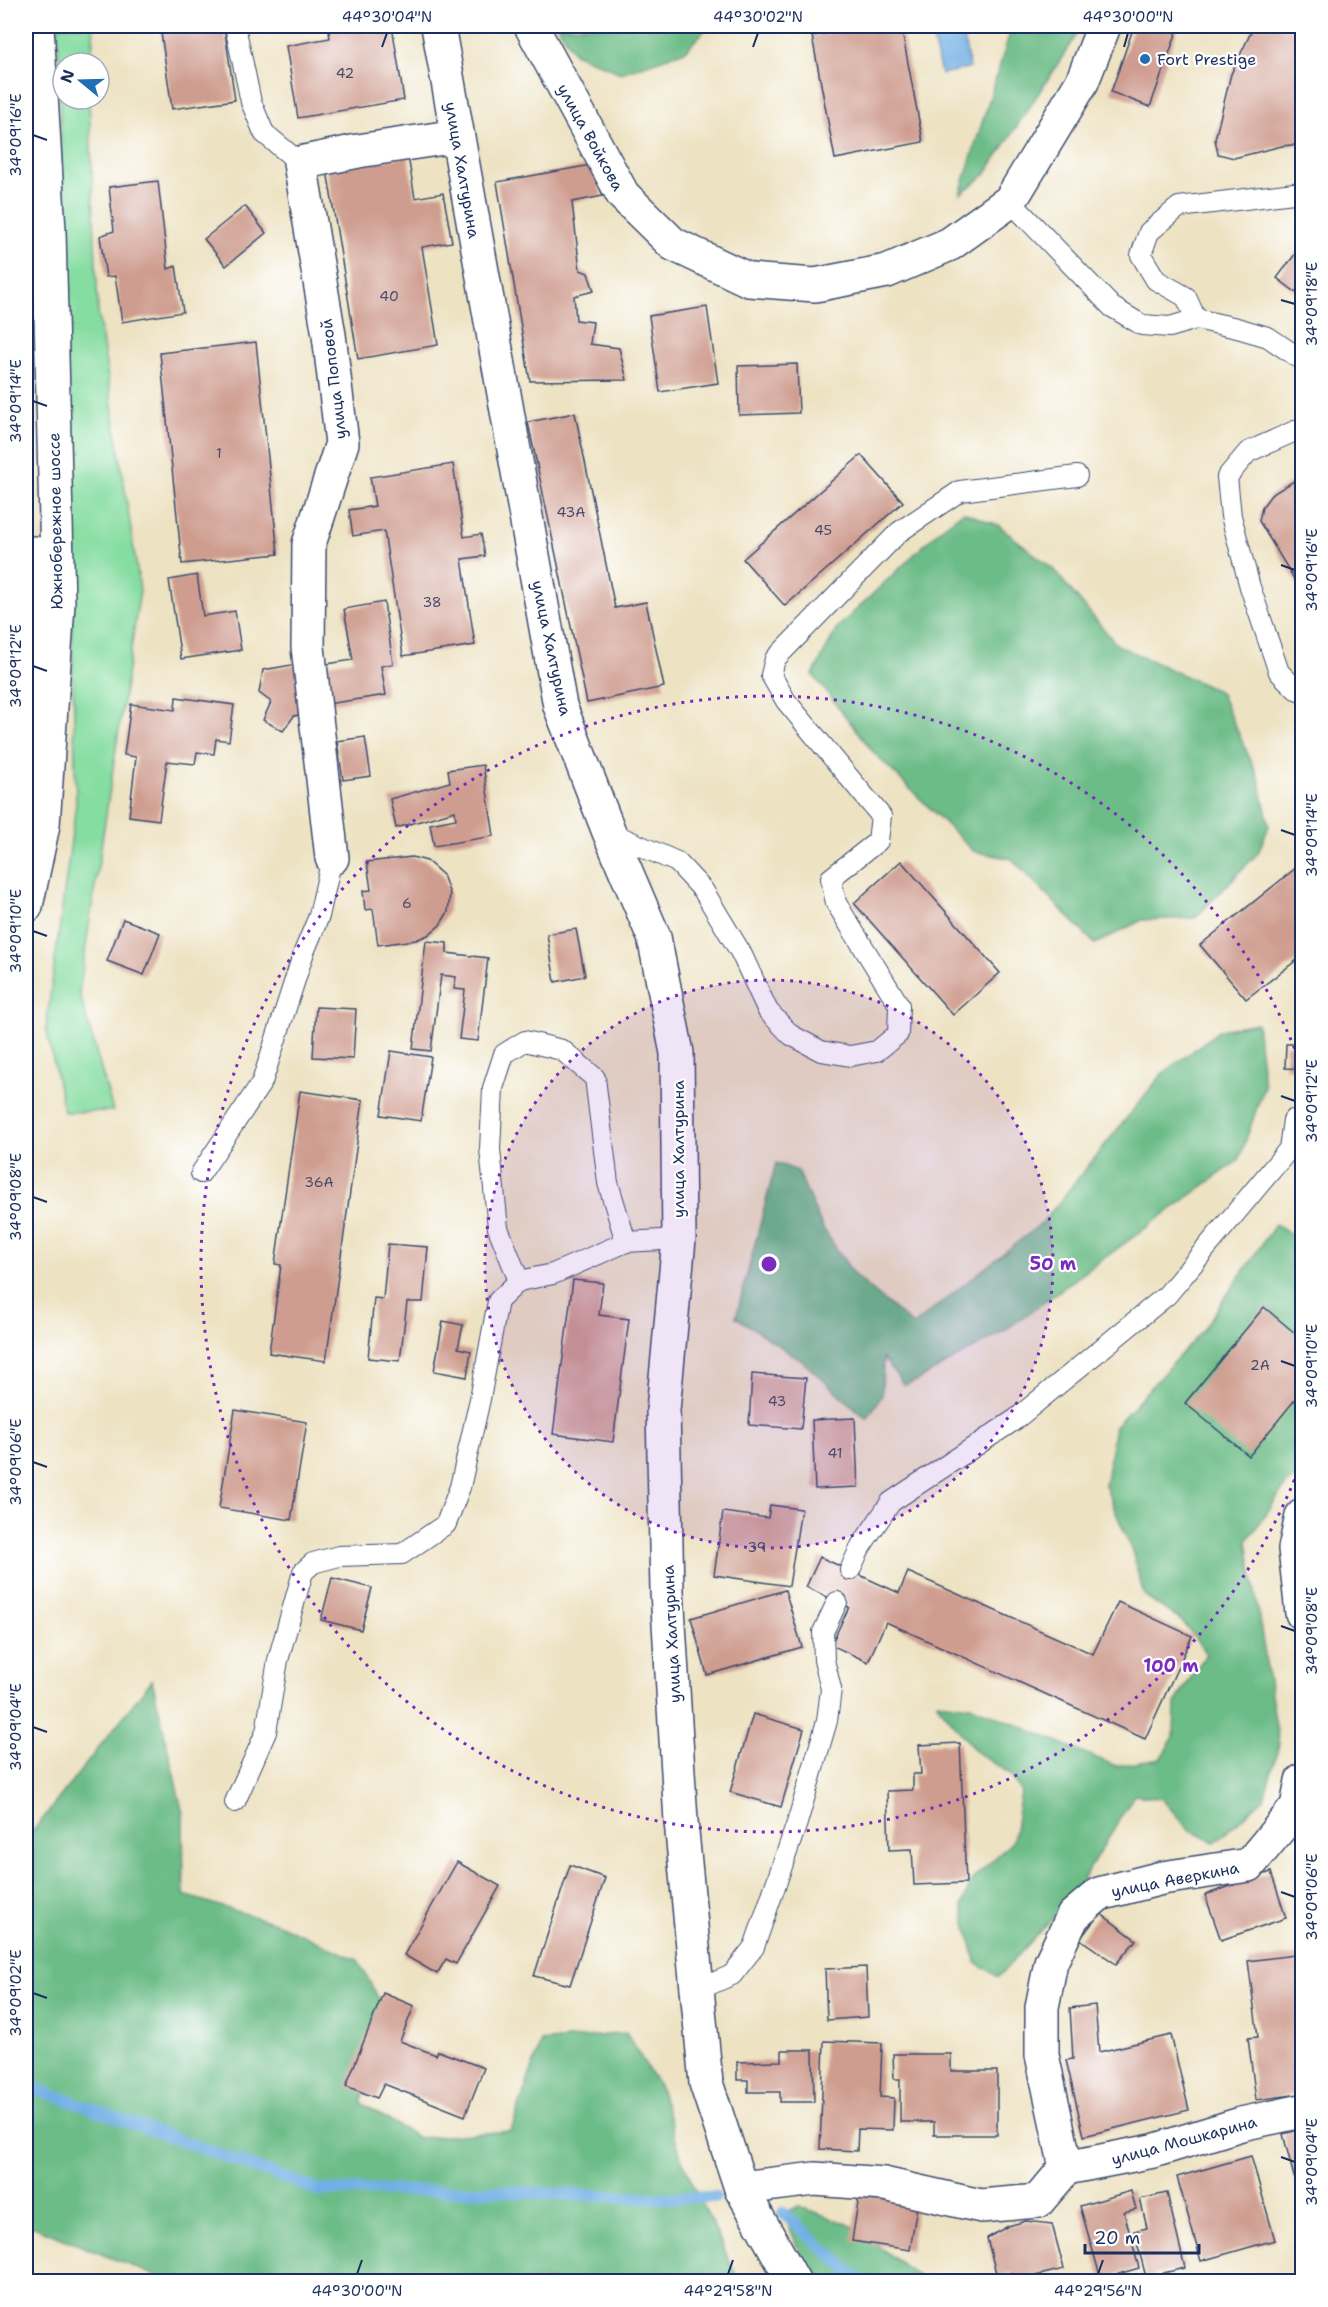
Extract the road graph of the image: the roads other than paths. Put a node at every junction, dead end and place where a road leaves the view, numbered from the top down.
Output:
1 (36, 26) edge
2 (235, 26) edge
3 (438, 26) edge
4 (531, 26) edge
5 (1104, 26) edge
6 (457, 136) junction
7 (300, 163) junction
8 (26, 177) edge
9 (1302, 192) edge
10 (1010, 201) junction
11 (1196, 319) junction
12 (1302, 360) edge
13 (1302, 430) edge
14 (1077, 476) dead end
15 (1302, 691) edge
16 (26, 738) edge
17 (609, 832) junction
18 (332, 858) joint
19 (26, 906) edge
20 (1293, 1120) dead end
21 (201, 1173) dead end
22 (678, 1239) junction
23 (626, 1242) junction
24 (519, 1281) junction
25 (1302, 1516) edge
26 (850, 1570) dead end
27 (837, 1602) dead end
28 (1302, 1613) edge
29 (1302, 1781) edge
30 (235, 1802) dead end
31 (697, 1990) junction
32 (1302, 2111) edge
33 (1066, 2168) junction
34 (741, 2188) junction
35 (794, 2282) edge

1 - 19 main road, Южнобережное шоссе
2 - 7 lane
3 - 6 main road, улица Халтурина
4 - 10 main road, улица Войкова
5 - 10 main road, улица Войкова
6 - 7 main road
6 - 17 main road, улица Халтурина
7 - 18 main road, улица Поповой
8 - 16 main road, Южнобережное шоссе
9 - 11 lane
10 - 11 lane
11 - 12 lane
13 - 15 lane
14 - 17 lane
17 - 22 main road, улица Халтурина
18 - 21 lane
20 - 26 lane
22 - 23 lane
22 - 31 main road, улица Халтурина
23 - 24 lane
23 - 24 lane
24 - 30 lane
25 - 28 main road
27 - 31 lane
29 - 33 main road, улица Аверкина
31 - 34 main road, улица Халтурина
32 - 33 main road, улица Мошкарина
33 - 34 main road
34 - 35 main road, улица Халтурина

